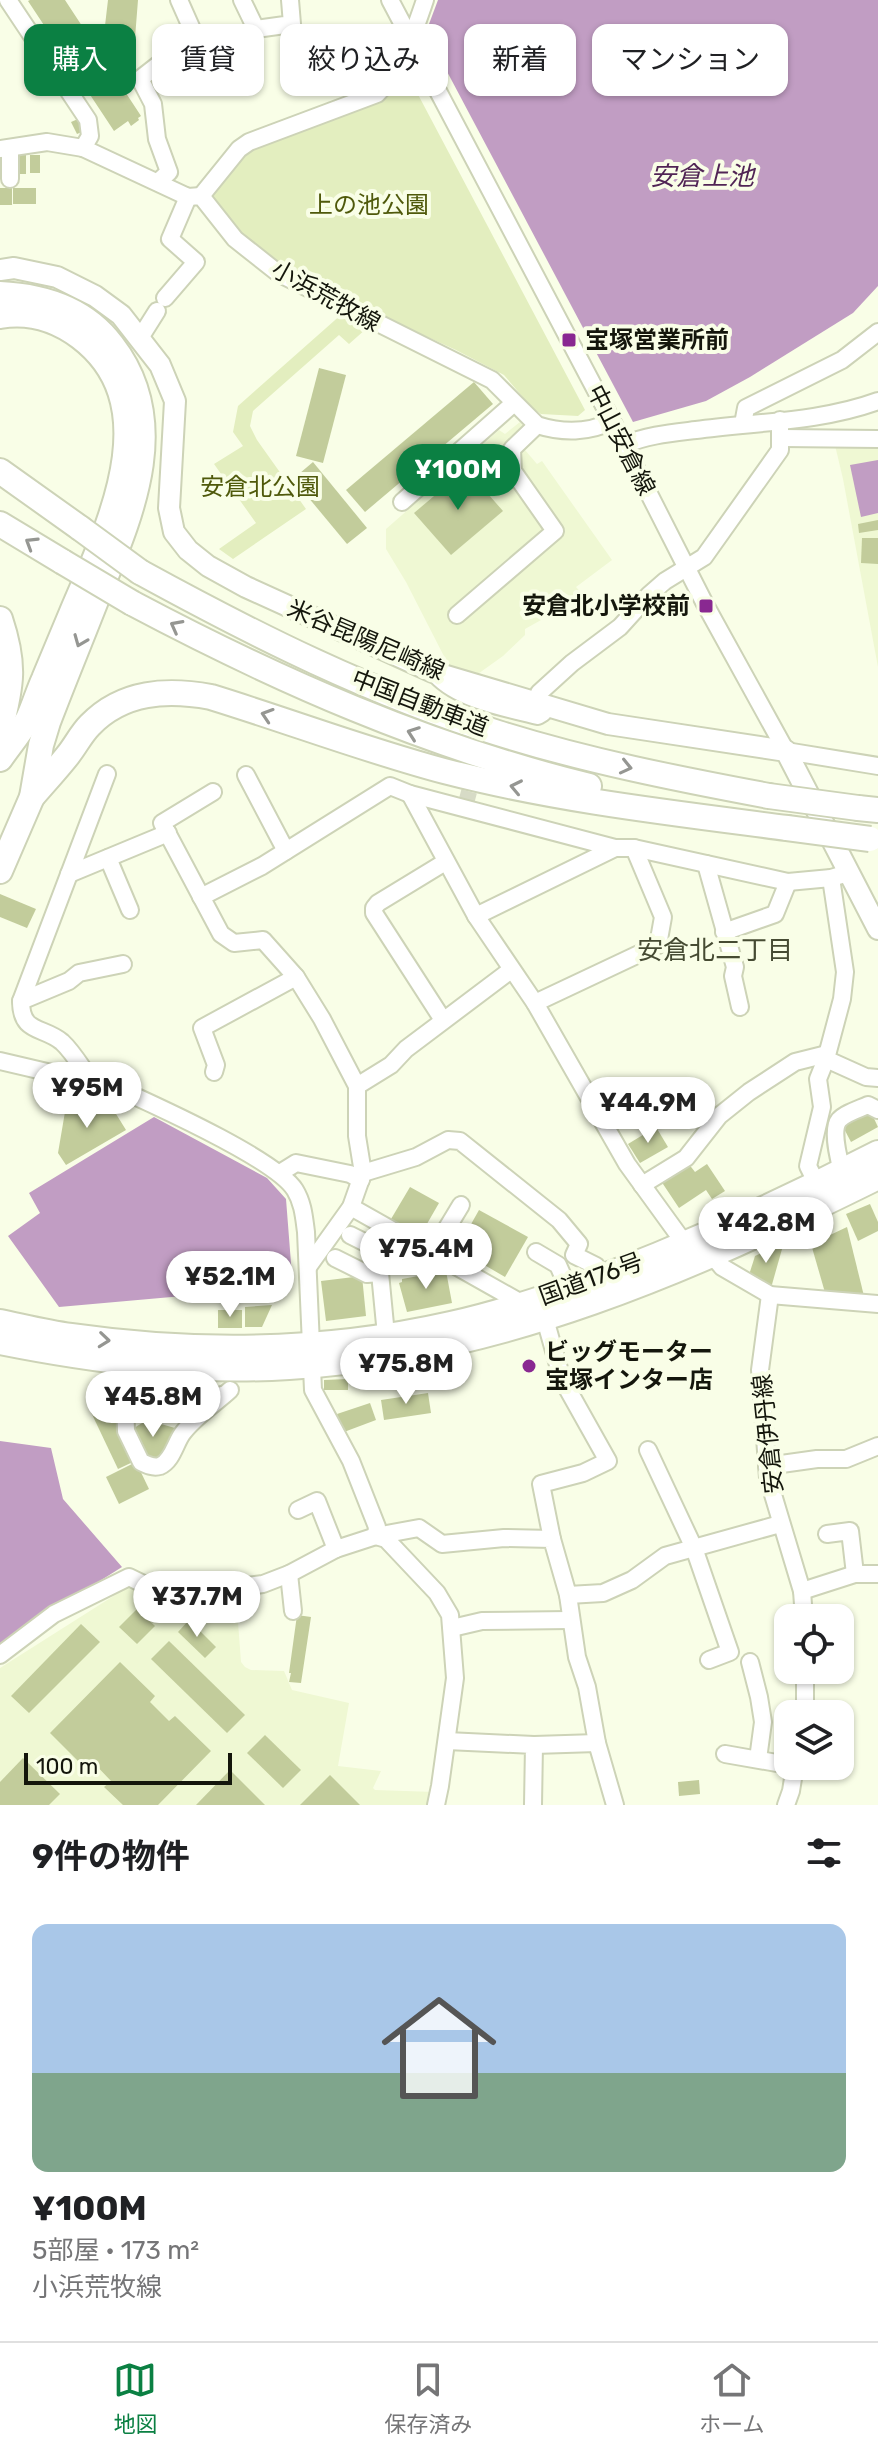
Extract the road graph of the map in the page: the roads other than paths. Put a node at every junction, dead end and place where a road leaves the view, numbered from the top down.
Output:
1 (8, 0) edge
2 (242, 0) edge
3 (290, 0) edge
4 (390, 0) edge
5 (425, 0) edge
6 (184, 2) edge
7 (402, 24) edge
8 (417, 24) edge
9 (372, 96) edge
10 (440, 96) edge
11 (83, 148) junction
12 (5, 149) edge
13 (10, 179) dead end
14 (158, 182) junction
15 (195, 197) junction
16 (0, 270) edge
17 (0, 294) edge
18 (0, 316) edge
19 (878, 332) edge
20 (140, 338) junction
21 (878, 401) edge
22 (514, 403) junction
23 (780, 420) junction
24 (612, 421) junction
25 (743, 424) junction
26 (537, 425) junction
27 (782, 438) junction
28 (878, 439) edge
29 (624, 445) junction
30 (0, 471) edge
31 (0, 489) edge
32 (402, 502) dead end
33 (0, 524) edge
34 (78, 532) junction
35 (687, 568) junction
36 (457, 615) dead end
37 (0, 619) edge
38 (542, 703) junction
39 (0, 730) edge
40 (786, 751) junction
41 (0, 759) edge
42 (878, 766) edge
43 (107, 774) dead end
44 (246, 775) dead end
45 (213, 792) dead end
46 (410, 794) junction
47 (32, 797) junction
48 (868, 809) edge
49 (787, 828) junction
50 (168, 833) junction
51 (874, 839) edge
52 (615, 848) junction
53 (634, 848) junction
54 (286, 851) junction
55 (108, 858) junction
56 (442, 864) dead end
57 (706, 864) junction
58 (0, 871) edge
59 (69, 874) junction
60 (840, 876) junction
61 (788, 882) junction
62 (201, 897) junction
63 (130, 910) dead end
64 (476, 916) junction
65 (878, 929) edge
66 (724, 932) junction
67 (123, 964) dead end
68 (511, 970) junction
69 (296, 977) junction
70 (21, 1001) junction
71 (535, 1003) junction
72 (740, 1007) dead end
73 (443, 1020) junction
74 (826, 1057) junction
75 (0, 1061) edge
76 (214, 1072) dead end
77 (878, 1078) edge
78 (93, 1083) junction
79 (357, 1086) junction
80 (878, 1110) edge
81 (878, 1153) edge
82 (842, 1171) junction
83 (280, 1173) junction
84 (362, 1176) junction
85 (878, 1177) edge
86 (817, 1184) junction
87 (642, 1185) junction
88 (461, 1205) dead end
89 (351, 1207) junction
90 (350, 1235) dead end
91 (400, 1235) junction
92 (685, 1244) junction
93 (536, 1252) dead end
94 (432, 1253) junction
95 (711, 1254) junction
96 (390, 1255) junction
97 (335, 1258) dead end
98 (308, 1267) junction
99 (380, 1273) junction
100 (602, 1278) junction
101 (490, 1286) junction
102 (569, 1290) junction
103 (770, 1295) junction
104 (523, 1304) junction
105 (878, 1304) edge
106 (0, 1313) edge
107 (489, 1314) junction
108 (545, 1319) junction
109 (0, 1322) edge
110 (386, 1335) junction
111 (69, 1336) junction
112 (0, 1342) edge
113 (311, 1355) junction
114 (115, 1362) junction
115 (235, 1379) junction
116 (125, 1400) junction
117 (878, 1446) edge
118 (648, 1450) dead end
119 (767, 1466) junction
120 (298, 1510) dead end
121 (780, 1524) junction
122 (827, 1534) dead end
123 (376, 1536) junction
124 (552, 1539) junction
125 (694, 1548) junction
126 (336, 1549) junction
127 (289, 1574) junction
128 (855, 1574) junction
129 (878, 1574) edge
130 (802, 1591) junction
131 (568, 1595) junction
132 (803, 1604) edge
133 (293, 1611) dead end
134 (570, 1620) junction
135 (452, 1628) junction
136 (0, 1655) edge
137 (709, 1660) dead end
138 (750, 1662) dead end
139 (447, 1741) junction
140 (597, 1743) junction
141 (534, 1745) junction
142 (725, 1754) dead end
143 (758, 1759) junction
144 (774, 1762) edge
145 (791, 1780) edge
146 (436, 1805) edge
147 (533, 1805) edge
148 (615, 1805) edge
149 (786, 1805) edge

1 - 11 street
2 - 3 street
4 - 7 street, 中山安倉線
5 - 8 street
6 - 14 street
9 - 15 street
10 - 24 street, 中山安倉線
11 - 12 street, 小浜荒牧線
11 - 14 street, 小浜荒牧線
12 - 13 street
14 - 15 street, 小浜荒牧線
15 - 20 street
15 - 22 street, 小浜荒牧線
16 - 20 main road, 米谷昆陽尼崎線
17 -> 47 highway
18 - 41 highway
19 - 25 street
20 - 38 main road, 米谷昆陽尼崎線
21 - 23 street
22 - 26 street, 小浜荒牧線
22 - 32 street
23 - 25 street
23 - 27 street
24 - 26 street
24 - 29 street, 中山安倉線
25 - 29 street
26 - 36 street
27 - 28 street
27 - 35 street
29 - 35 street, 中山安倉線
30 - 34 highway
31 - 34 highway, 中国自動車道
49 -> 33 highway, 中国自動車道, bridge
34 -> 48 highway, 中国自動車道, bridge
35 - 38 street
35 - 40 street, 中山安倉線
37 - 39 highway
38 - 40 main road, 米谷昆陽尼崎線
40 - 42 street
40 - 60 main road
43 - 59 street
44 - 54 street
45 - 50 street
46 - 52 street
46 - 54 street
46 - 64 street
49 -> 47 highway
47 - 58 highway
49 - 51 highway, 中国自動車道, bridge
50 - 55 street
50 - 62 street
52 - 53 street
52 - 64 street
53 - 57 street
53 - 71 street
54 - 62 street
55 - 59 street
55 - 63 street
56 - 73 street
57 - 61 street
57 - 66 street
59 - 70 street
60 - 61 street
60 - 65 main road
60 - 74 street
61 - 66 street
62 - 69 street
64 - 68 street
66 - 72 street
67 - 70 street
68 - 71 street
68 - 73 street
69 - 76 street
69 - 79 street
70 - 78 street
71 - 87 street
73 - 79 street
74 - 77 street
74 - 86 street
74 - 87 street
75 - 78 street
78 - 83 street
79 - 84 street
80 - 82 street
81 - 82 highway, 国道176号
82 - 86 highway, 国道176号
83 - 84 street
83 - 98 street
84 - 89 street
84 - 100 street
85 - 95 highway, 国道176号
86 - 92 highway, 国道176号
87 - 92 street
88 - 94 street
89 - 91 street
89 - 98 street
90 - 96 street
91 - 94 street
91 - 96 street
92 - 95 street
92 - 100 highway, 国道176号
93 - 102 street
94 - 101 street
95 - 103 street
95 - 108 highway, 国道176号
96 - 99 street
97 - 99 street
98 - 113 street
99 - 110 street
100 - 102 highway, 国道176号
101 - 104 street
101 - 107 street
102 - 104 highway, 国道176号
103 - 105 street
103 - 119 street, 安倉伊丹線
104 - 107 highway, 国道176号
106 - 111 highway
107 - 110 highway, 国道176号
108 - 113 highway, 国道176号
108 - 124 street
109 - 111 highway, 国道176号
110 - 113 highway, 国道176号
111 -> 113 highway, 国道176号
112 - 114 highway, 国道176号
113 - 115 highway, 国道176号
113 - 123 street
114 - 115 highway, 国道176号
114 - 116 street
115 - 116 street
115 - 116 street
117 - 119 street
118 - 125 street
119 - 121 street, 安倉伊丹線
120 - 126 street
121 - 125 street
121 - 130 street, 安倉伊丹線
122 - 128 street
123 - 124 street
123 - 126 street
123 - 135 street
124 - 131 street
125 - 131 street
125 - 137 street
126 - 127 street
127 - 133 street
127 - 136 street
128 - 129 street
128 - 130 street
130 - 132 street, 安倉伊丹線
131 - 134 street
134 - 135 street
134 - 140 street
135 - 139 street
138 - 143 street
139 - 141 street
139 - 146 street
140 - 141 street
140 - 148 street
141 - 147 street
142 - 143 street
143 - 144 street
145 - 149 street

